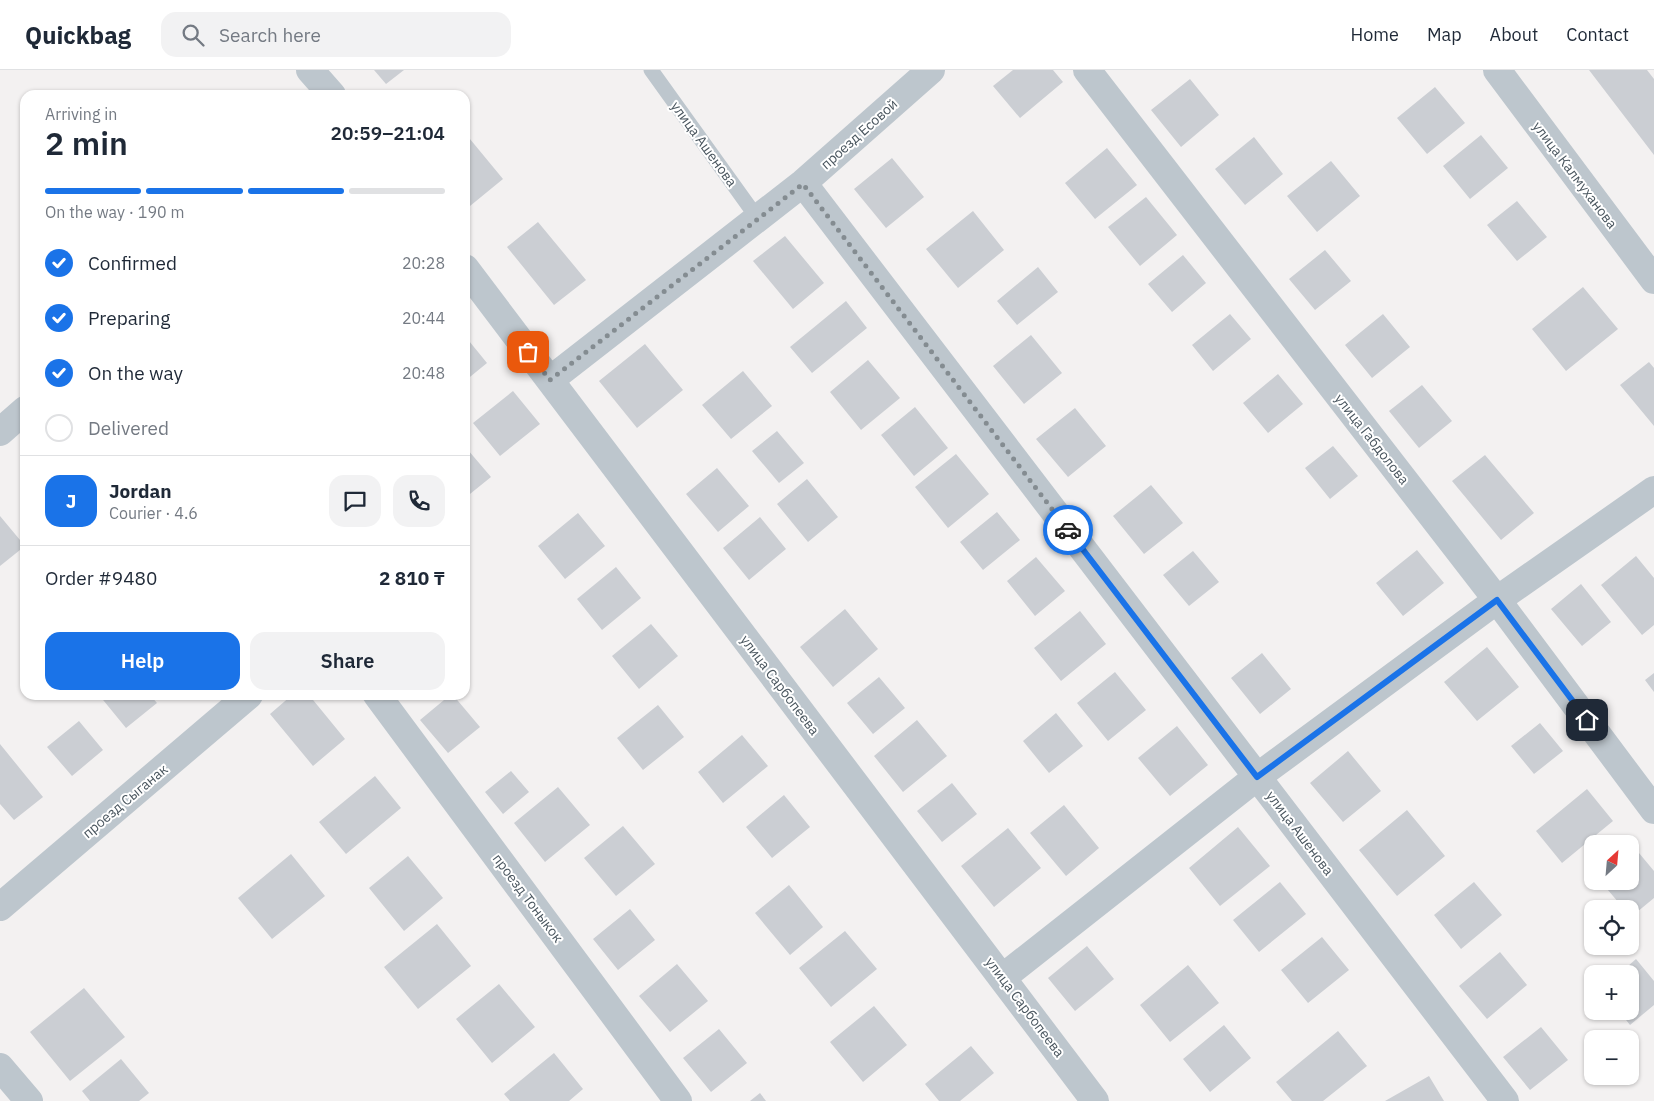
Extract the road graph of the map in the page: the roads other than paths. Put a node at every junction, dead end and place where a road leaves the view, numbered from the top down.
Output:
1 (310, 70) edge
2 (651, 70) edge
3 (931, 70) edge
4 (1087, 70) edge
5 (1497, 70) edge
6 (328, 90) edge
7 (803, 184) junction
8 (758, 219) junction
9 (470, 275) edge
10 (1654, 280) edge
11 (550, 380) junction
12 (20, 414) edge
13 (0, 432) edge
14 (1654, 490) edge
15 (1497, 600) junction
16 (243, 700) edge
17 (382, 700) edge
18 (1257, 777) junction
19 (1654, 810) edge
20 (0, 906) edge
21 (1002, 978) junction
22 (0, 1068) edge
23 (29, 1101) edge
24 (678, 1101) edge
25 (1096, 1101) edge
26 (1505, 1101) edge

1 - 6 street
2 - 8 lane, улица Ашенова
3 - 7 street, проезд Есовой
4 - 15 street, улица Габдолова
5 - 10 street, улица Калмуханова
7 - 8 street, проезд Есовой
7 - 18 street, улица Ашенова
8 - 11 street, проезд Есовой
9 - 11 street, улица Сарбопеева
11 - 21 street, улица Сарбопеева
12 - 13 street
14 - 15 street
15 - 18 street
15 - 19 street, улица Габдолова
16 - 20 street, проезд Сыганак
17 - 24 street, проезд Тоныкок
18 - 21 street
18 - 26 street, улица Ашенова
21 - 25 street, улица Сарбопеева
22 - 23 street

